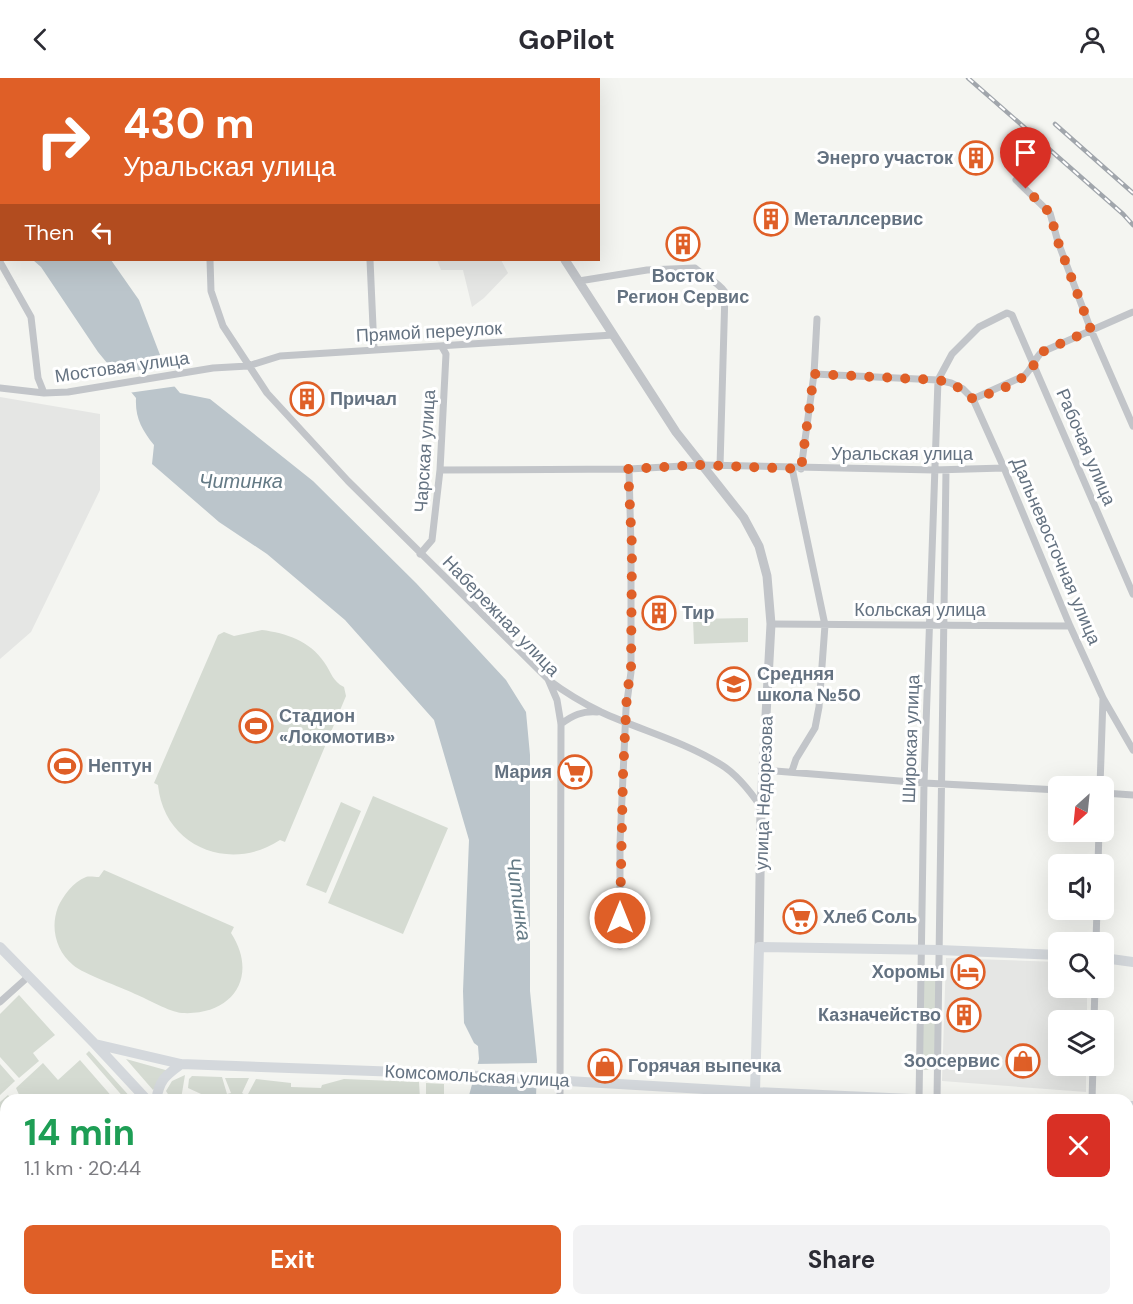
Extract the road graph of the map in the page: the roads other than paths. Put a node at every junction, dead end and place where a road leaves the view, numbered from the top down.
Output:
1 (1016, 180) dead end
2 (210, 261) edge
3 (370, 261) edge
4 (566, 261) edge
5 (0, 262) edge
6 (579, 281) junction
7 (1133, 312) edge
8 (817, 319) dead end
9 (1091, 330) junction
10 (613, 335) junction
11 (442, 347) junction
12 (374, 349) junction
13 (1034, 365) junction
14 (248, 366) junction
15 (814, 374) junction
16 (938, 380) junction
17 (0, 388) edge
18 (44, 393) junction
19 (973, 399) junction
20 (1133, 426) edge
21 (701, 465) junction
22 (720, 466) junction
23 (792, 468) junction
24 (1004, 468) junction
25 (628, 469) junction
26 (801, 469) junction
27 (440, 470) junction
28 (946, 470) junction
29 (934, 471) junction
30 (420, 554) junction
31 (1133, 594) edge
32 (771, 624) junction
33 (825, 625) junction
34 (930, 626) junction
35 (943, 626) junction
36 (1070, 626) junction
37 (548, 680) junction
38 (1103, 698) junction
39 (602, 712) junction
40 (626, 722) junction
41 (561, 724) junction
42 (1133, 750) edge
43 (763, 770) junction
44 (792, 771) junction
45 (1100, 776) edge
46 (924, 783) junction
47 (941, 784) junction
48 (1048, 789) edge
49 (1114, 794) edge
50 (1133, 795) edge
51 (761, 807) junction
52 (620, 946) dead end
53 (0, 947) edge
54 (759, 947) junction
55 (922, 950) junction
56 (939, 950) junction
57 (1048, 955) edge
58 (1114, 959) edge
59 (1133, 962) edge
60 (28, 976) junction
61 (0, 1002) edge
62 (95, 1044) junction
63 (181, 1064) junction
64 (1093, 1076) edge
65 (555, 1080) junction
66 (141, 1094) edge
67 (157, 1094) edge
68 (558, 1094) edge
69 (730, 1094) edge
70 (755, 1094) edge
71 (920, 1094) edge
72 (935, 1094) edge
73 (1092, 1094) edge

1 - 9 street
2 - 14 street, Набережная улица
3 - 12 street
4 - 6 street, улица Недорезова
5 - 18 street
6 - 10 street, улица Недорезова
6 - 22 street
7 - 9 street
8 - 15 street
9 - 13 street
9 - 20 street
10 - 11 street, Прямой переулок
10 - 21 street, улица Недорезова
11 - 12 street, Прямой переулок
11 - 27 street, Чарская улица
12 - 14 street, Прямой переулок
13 - 16 street, Рабочая улица
13 - 19 street
13 - 31 street, Рабочая улица
14 - 18 street, Мостовая улица
14 - 30 street, Набережная улица
15 - 16 street
15 - 26 street
16 - 19 street
16 - 29 street, Широкая улица
17 - 18 street, Мостовая улица
19 - 24 street, Дальневосточная улица
21 - 22 street, Уральская улица
21 - 25 street, Уральская улица
21 - 32 street, улица Недорезова
22 - 23 street, Уральская улица
23 - 26 street, Уральская улица
23 - 33 street
24 - 28 street, Уральская улица
24 - 36 street, Дальневосточная улица
25 - 27 street, Уральская улица
25 - 40 street
26 - 29 street, Уральская улица
27 - 30 street, Чарская улица
28 - 29 street, Уральская улица
28 - 35 street, Широкая улица
29 - 34 street, Широкая улица
30 - 37 street, Набережная улица
32 - 33 street, Кольская улица
32 - 43 street, улица Недорезова
33 - 34 street, Кольская улица
33 - 44 street
34 - 35 street, Кольская улица
34 - 46 street, Широкая улица
35 - 36 street, Кольская улица
35 - 47 street, Широкая улица
36 - 38 street, Дальневосточная улица
37 - 39 street
37 - 41 street, Набережная улица
38 - 42 street, Дальневосточная улица
38 - 45 street
39 - 40 street
39 - 41 street
40 - 51 street
40 - 52 street
41 - 65 street, Набережная улица
43 - 44 street
43 - 51 street, улица Недорезова
44 - 46 street
46 - 47 street
46 - 55 street, Широкая улица
47 - 48 street
47 - 56 street, Широкая улица
49 - 50 street
51 - 54 street, улица Недорезова
53 - 60 main road
54 - 55 main road
54 - 70 main road, улица Недорезова
55 - 56 main road
55 - 71 street, Широкая улица
56 - 57 main road
56 - 72 street, Широкая улица
58 - 59 main road
60 - 61 street
60 - 62 main road
62 - 63 main road, Комсомольская улица
62 - 66 main road
63 - 65 main road, Комсомольская улица
63 - 67 main road
64 - 73 street
65 - 68 street, Набережная улица
65 - 69 main road, Комсомольская улица

